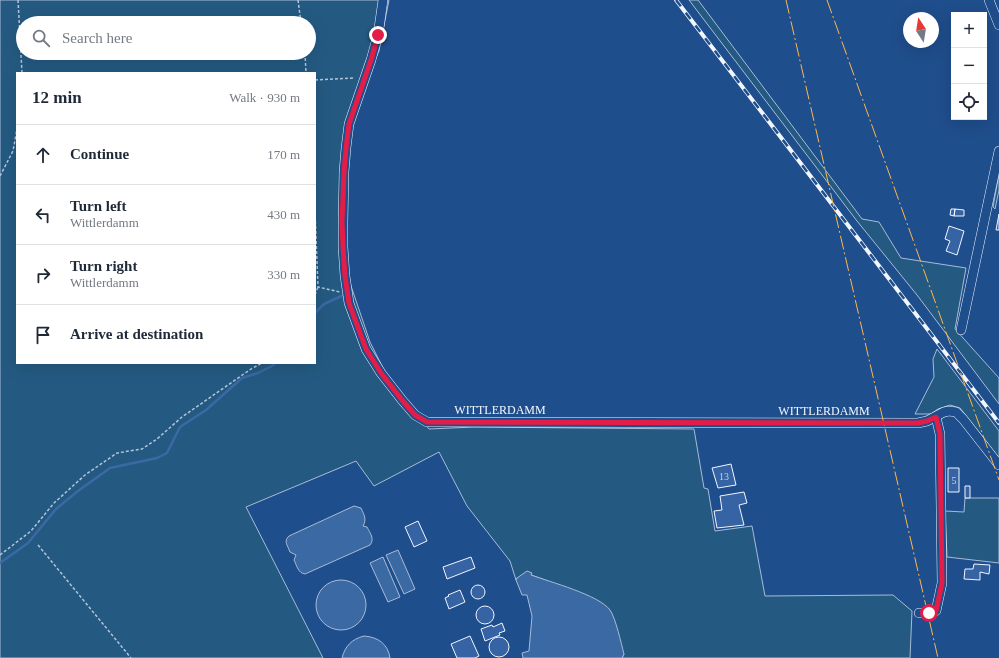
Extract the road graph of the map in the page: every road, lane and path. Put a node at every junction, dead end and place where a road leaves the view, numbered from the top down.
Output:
1 (18, 0) edge
2 (298, 0) edge
3 (384, 0) edge
4 (989, 0) edge
5 (19, 16) edge
6 (300, 16) edge
7 (999, 25) edge
8 (21, 60) edge
9 (305, 60) edge
10 (22, 72) edge
11 (306, 72) edge
12 (365, 78) junction
13 (316, 80) edge
14 (16, 134) edge
15 (999, 151) edge
16 (0, 176) edge
17 (316, 236) edge
18 (318, 287) junction
19 (316, 292) edge
20 (348, 293) junction
21 (961, 330) dead end
22 (260, 364) edge
23 (936, 417) junction
24 (999, 465) edge
25 (38, 545) dead end
26 (0, 555) edge
27 (919, 613) dead end
28 (131, 658) edge

1 - 5 path
2 - 6 path
3 - 12 street, WITTLERDAMM
4 - 7 street
8 - 10 path
9 - 11 path
12 - 13 path
12 - 20 street, WITTLERDAMM
14 - 16 path
15 - 21 street
17 - 18 path
18 - 19 path
18 - 20 path
20 - 23 street, WITTLERDAMM
22 - 26 path
23 - 24 street, WITTLERDAMM
23 - 27 street
25 - 28 path

